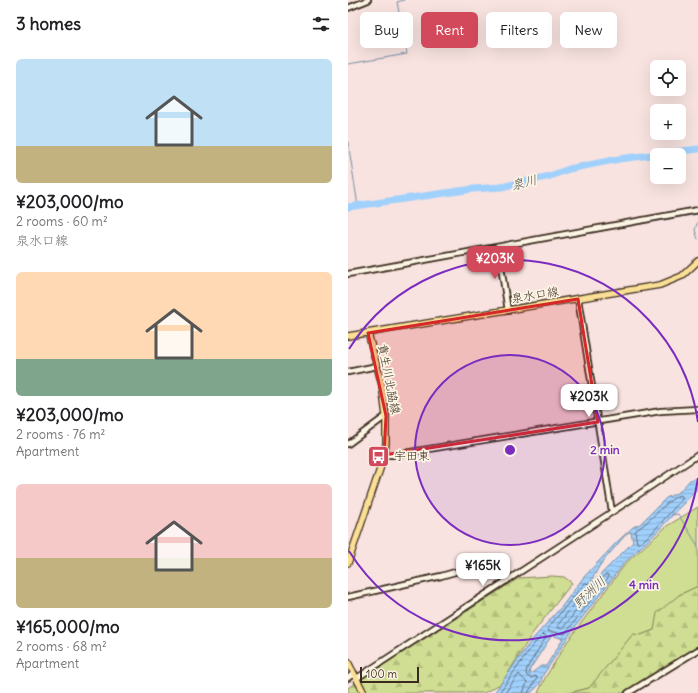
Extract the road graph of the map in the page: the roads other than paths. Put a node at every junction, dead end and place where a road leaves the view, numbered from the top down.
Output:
1 (368, 0) edge
2 (348, 8) edge
3 (698, 210) edge
4 (498, 247) junction
5 (698, 261) edge
6 (348, 274) edge
7 (578, 299) junction
8 (508, 311) junction
9 (368, 333) junction
10 (348, 336) edge
11 (377, 366) junction
12 (348, 372) edge
13 (698, 409) edge
14 (386, 416) junction
15 (598, 422) junction
16 (348, 444) edge
17 (384, 454) junction
18 (698, 455) edge
19 (612, 512) junction
20 (348, 563) edge
21 (507, 581) junction
22 (348, 597) edge
23 (698, 650) edge
24 (348, 662) edge
25 (355, 676) junction
26 (348, 678) edge
27 (364, 693) edge
28 (628, 693) edge

1 - 2 street
3 - 4 street
4 - 6 street
4 - 8 street
5 - 7 main road, 泉水口線
7 - 8 main road, 泉水口線
7 - 15 street
8 - 9 main road, 泉水口線
9 - 10 main road, 貴生川北脇線
9 - 11 main road, 貴生川北脇線
11 - 12 street
11 - 14 main road, 貴生川北脇線
13 - 15 street
14 - 16 street
14 - 17 main road, 貴生川北脇線
15 - 17 street
15 - 19 street
17 - 20 main road, 貴生川北脇線
18 - 19 street
19 - 21 street
21 - 22 street
21 - 25 street
23 - 28 street
24 - 25 main road
25 - 26 street
25 - 27 main road

